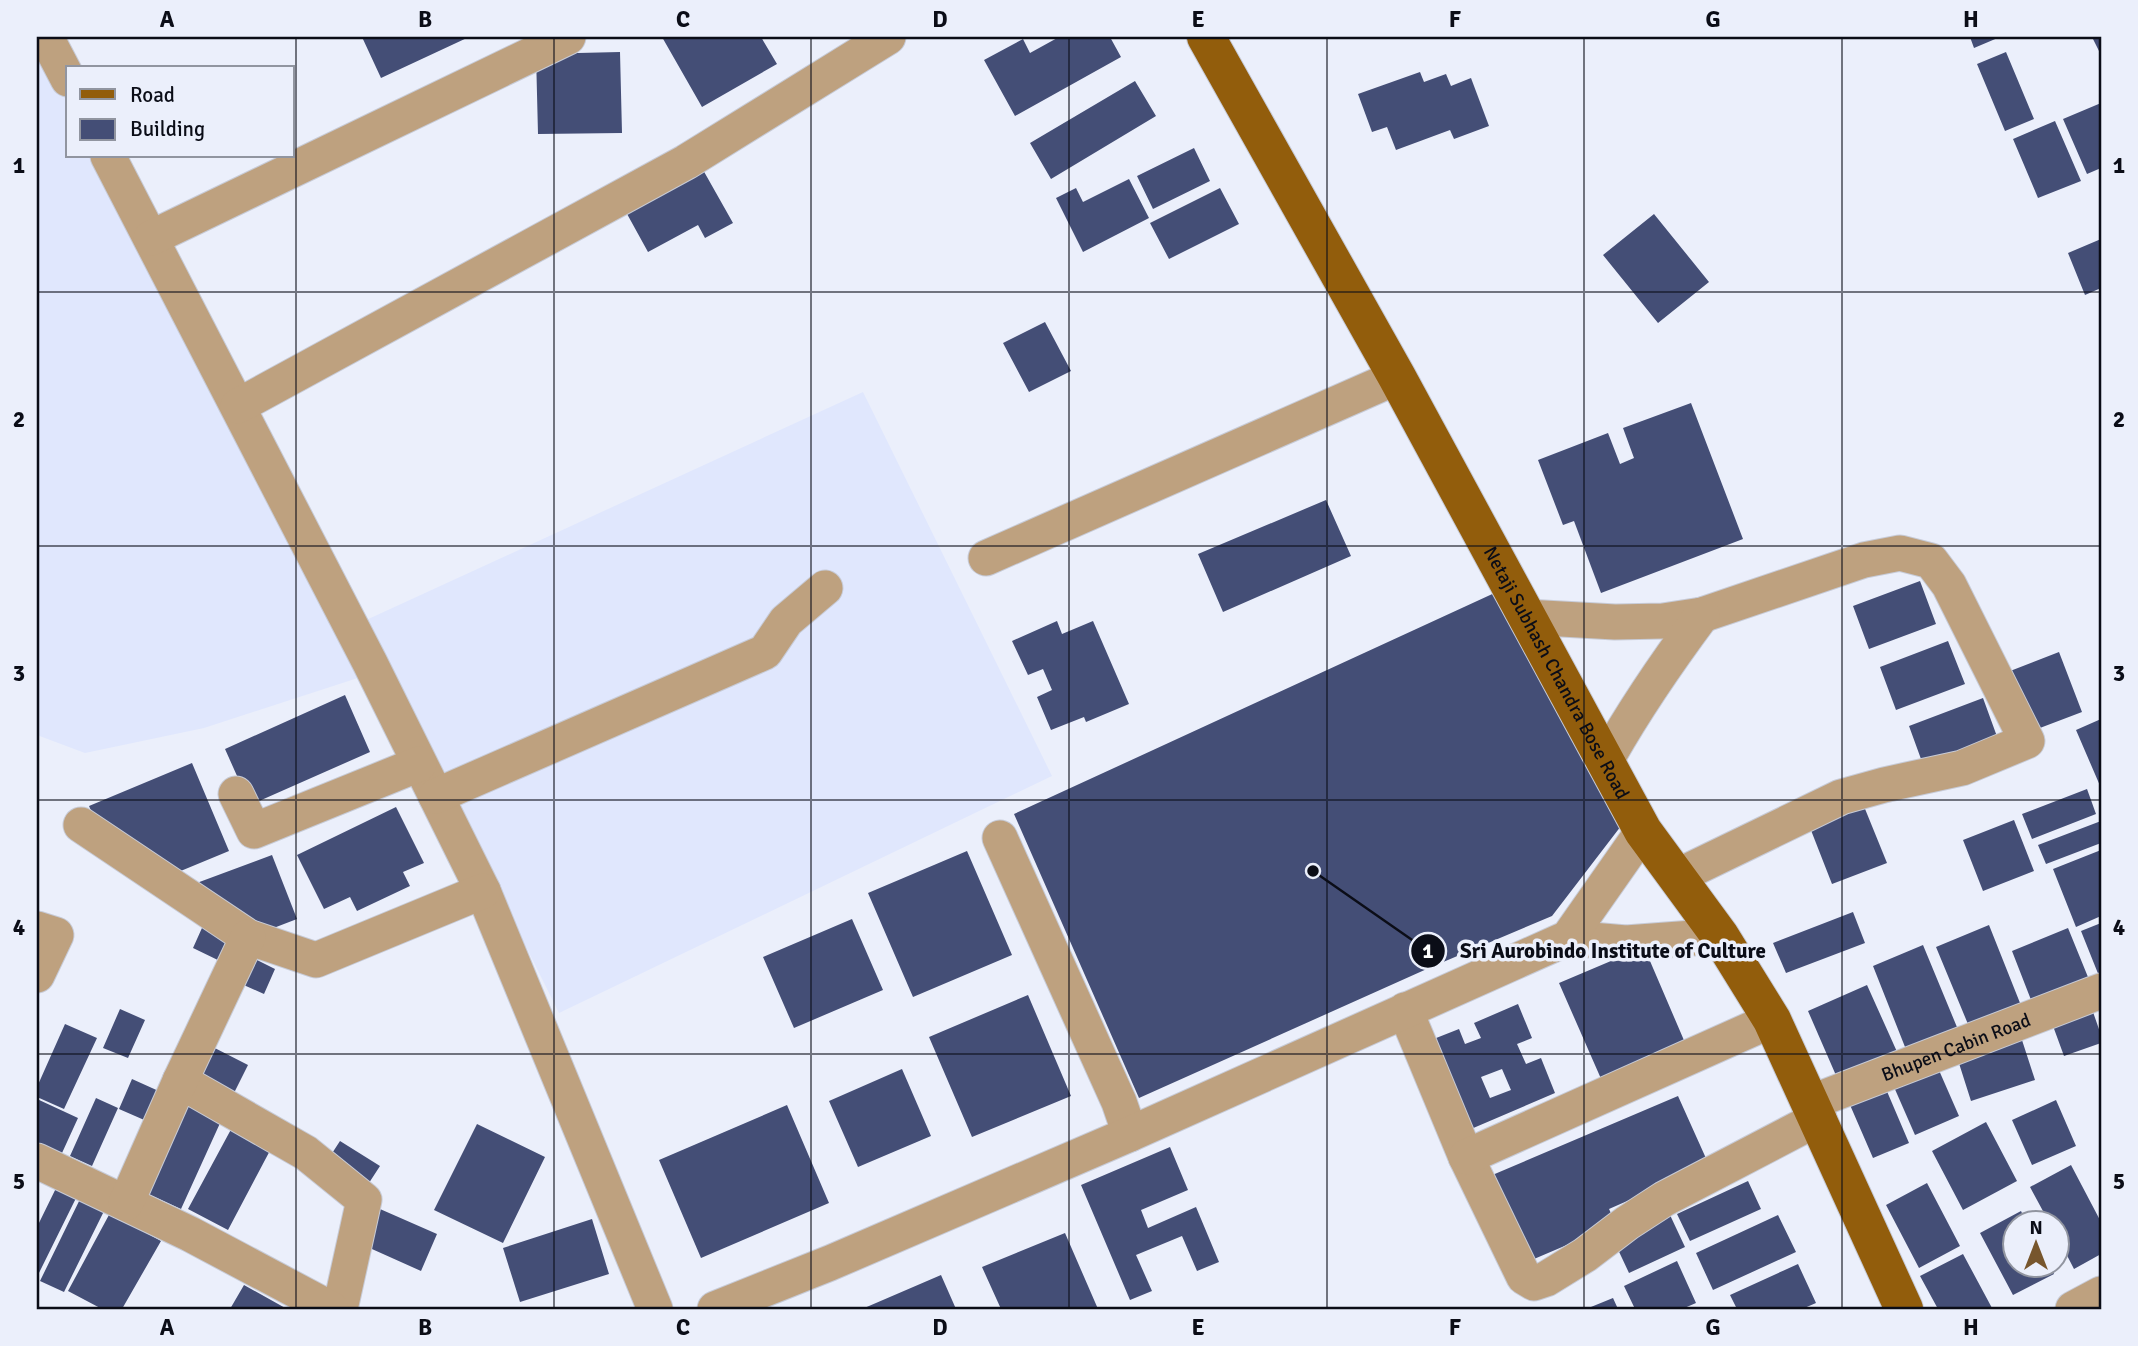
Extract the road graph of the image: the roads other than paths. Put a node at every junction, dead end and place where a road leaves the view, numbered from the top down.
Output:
1 (47, 37) edge
2 (568, 37) edge
3 (888, 37) edge
4 (1206, 37) edge
5 (66, 75) edge
6 (109, 158) edge
7 (151, 238) junction
8 (1397, 377) junction
9 (238, 406) junction
10 (986, 558) dead end
11 (825, 588) dead end
12 (1702, 615) junction
13 (1526, 617) junction
14 (1605, 762) junction
15 (419, 764) junction
16 (236, 794) dead end
17 (436, 796) junction
18 (81, 825) dead end
19 (1643, 831) junction
20 (1000, 838) dead end
21 (1676, 877) junction
22 (483, 891) junction
23 (47, 932) edge
24 (1720, 936) junction
25 (248, 937) junction
26 (1567, 938) junction
27 (37, 975) edge
28 (2101, 990) edge
29 (1405, 1010) junction
30 (1772, 1020) junction
31 (180, 1081) junction
32 (1815, 1110) junction
33 (1130, 1134) junction
34 (1466, 1157) junction
35 (37, 1161) edge
36 (126, 1203) junction
37 (2101, 1294) edge
38 (1902, 1308) edge
39 (331, 1309) edge
40 (341, 1309) edge
41 (655, 1309) edge
42 (715, 1309) edge
43 (2073, 1309) edge

1 - 5 street
2 - 7 street
3 - 9 street
4 - 8 main road, Netaji Subhash Chandra Bose Road
6 - 7 street
7 - 9 street
8 - 10 street
8 - 13 main road, Netaji Subhash Chandra Bose Road
9 - 15 street
11 - 17 street
12 - 13 street
12 - 14 street
12 - 21 street
13 - 14 main road, Netaji Subhash Chandra Bose Road
14 - 19 main road, Netaji Subhash Chandra Bose Road
15 - 16 street
15 - 17 street
17 - 22 street
18 - 25 street
19 - 21 main road, Netaji Subhash Chandra Bose Road
19 - 26 street
20 - 33 street
21 - 24 main road, Netaji Subhash Chandra Bose Road
22 - 25 street
22 - 41 street
23 - 27 street
24 - 26 street
24 - 30 main road, Netaji Subhash Chandra Bose Road
25 - 31 street
26 - 29 street
28 - 32 street, Bhupen Cabin Road
29 - 33 street
29 - 34 street
30 - 32 main road, Netaji Subhash Chandra Bose Road
30 - 34 street
31 - 36 street
31 - 40 street
32 - 34 street, Bhupen Cabin Road
32 - 38 main road, Netaji Subhash Chandra Bose Road
33 - 42 street
35 - 36 street
36 - 39 street
37 - 43 street

